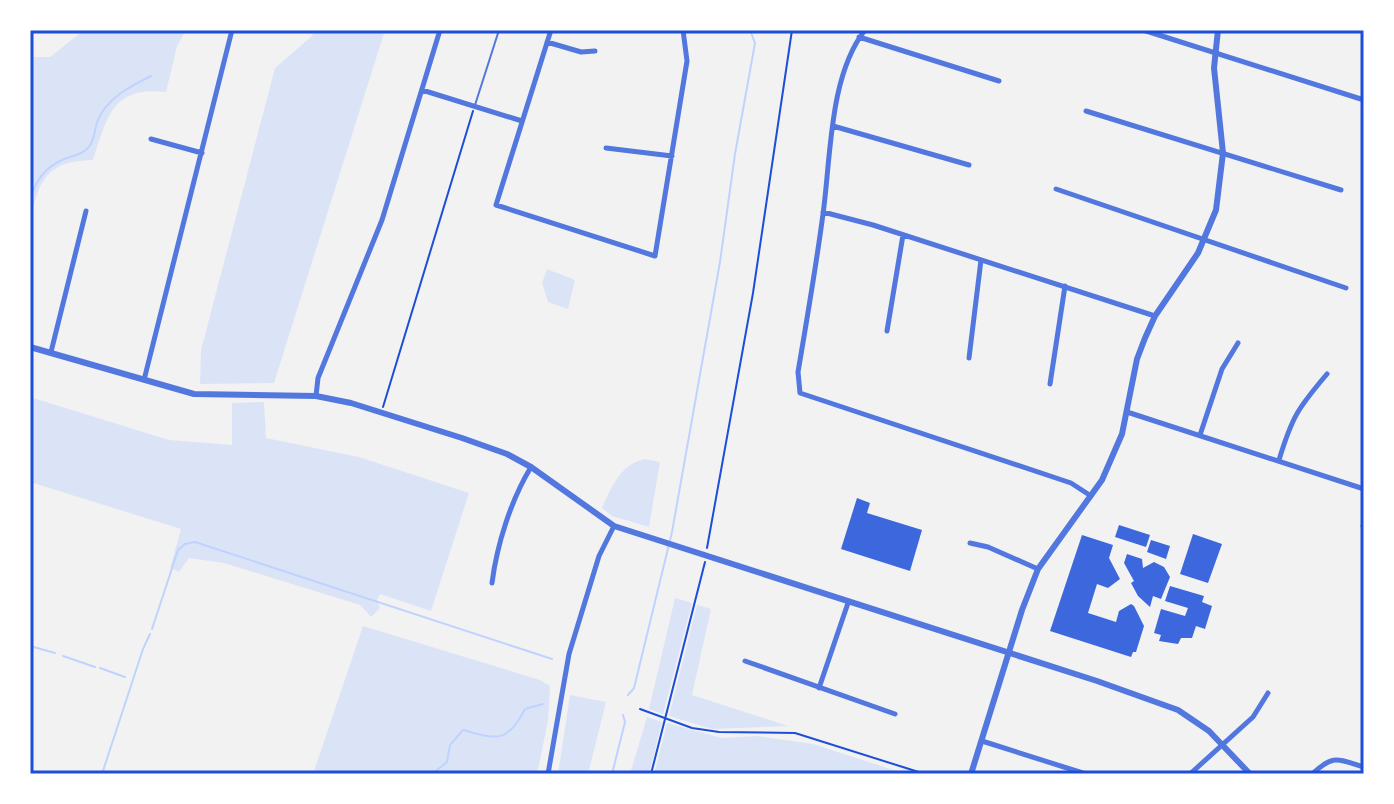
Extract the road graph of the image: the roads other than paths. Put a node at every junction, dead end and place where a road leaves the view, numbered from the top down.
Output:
1 (232, 30) edge
2 (440, 30) edge
3 (499, 30) edge
4 (551, 30) edge
5 (683, 30) edge
6 (865, 30) edge
7 (1143, 30) edge
8 (1218, 30) edge
9 (859, 37) junction
10 (547, 42) junction
11 (595, 51) dead end
12 (1215, 53) junction
13 (999, 81) dead end
14 (422, 90) junction
15 (1364, 100) edge
16 (475, 106) junction
17 (1086, 111) dead end
18 (522, 121) junction
19 (833, 126) junction
20 (151, 139) dead end
21 (606, 148) dead end
22 (202, 153) junction
23 (1223, 153) junction
24 (672, 156) junction
25 (969, 165) dead end
26 (1056, 189) dead end
27 (1341, 190) dead end
28 (86, 211) dead end
29 (823, 212) junction
30 (903, 235) junction
31 (1204, 241) junction
32 (981, 260) junction
33 (1065, 286) junction
34 (1346, 288) dead end
35 (1155, 316) junction
36 (887, 331) dead end
37 (1238, 343) dead end
38 (30, 347) edge
39 (51, 352) junction
40 (969, 358) dead end
41 (1327, 374) dead end
42 (144, 380) junction
43 (1050, 384) dead end
44 (316, 396) junction
45 (1127, 412) junction
46 (1200, 435) junction
47 (1279, 460) junction
48 (531, 467) junction
49 (1364, 489) edge
50 (1091, 496) junction
51 (614, 526) junction
52 (970, 543) dead end
53 (1038, 569) junction
54 (492, 583) dead end
55 (848, 603) junction
56 (1010, 655) junction
57 (745, 661) dead end
58 (819, 688) junction
59 (1268, 693) dead end
60 (895, 714) dead end
61 (982, 741) junction
62 (1222, 743) junction
63 (1364, 767) edge
64 (548, 774) edge
65 (971, 774) edge
66 (1086, 774) edge
67 (1190, 774) edge
68 (1250, 774) edge
69 (1312, 774) edge

1 - 22 street
2 - 14 street
3 - 16 lane
4 - 10 street
5 - 24 street
6 - 9 street
7 - 12 street
8 - 12 street
9 - 13 street
9 - 19 street
10 - 11 street
10 - 18 street
12 - 15 street
12 - 23 street
14 - 16 street
14 - 44 street
16 - 18 street
17 - 23 street
18 - 24 street
19 - 25 street
19 - 29 street
20 - 22 street
21 - 24 street
22 - 42 street
23 - 27 street
23 - 31 street
26 - 31 street
28 - 39 street
29 - 30 street
29 - 50 street
30 - 32 street
30 - 36 street
31 - 34 street
31 - 35 street
32 - 33 street
32 - 40 street
33 - 35 street
33 - 43 street
35 - 45 street
37 - 46 street
38 - 39 street
39 - 42 street
41 - 47 street
42 - 44 street
44 - 48 street
45 - 46 street
45 - 50 street
46 - 47 street
47 - 49 street
48 - 51 street
48 - 54 street
50 - 53 street
51 - 55 street
51 - 64 street
52 - 53 street
53 - 56 street
55 - 56 street
55 - 58 street
56 - 61 street
56 - 62 street
57 - 58 street
58 - 60 street
59 - 62 street
61 - 65 street
61 - 66 street
62 - 67 street
62 - 68 street
63 - 69 street

